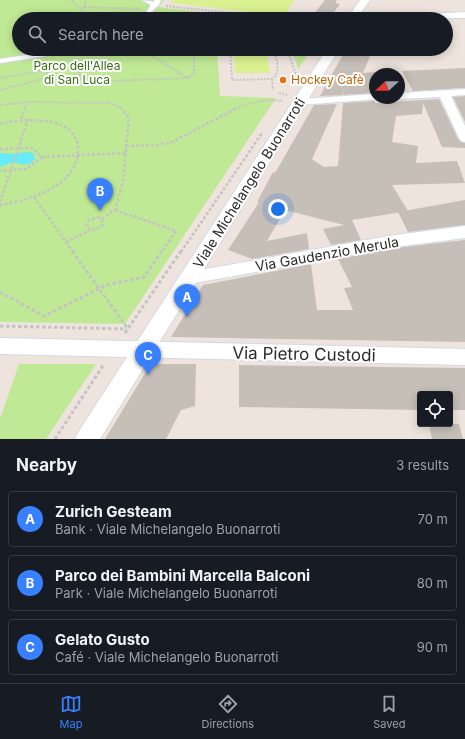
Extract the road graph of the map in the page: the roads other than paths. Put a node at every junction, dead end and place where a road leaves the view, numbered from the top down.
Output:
1 (145, 0) edge
2 (365, 0) edge
3 (157, 2) edge
4 (150, 12) edge
5 (357, 12) edge
6 (465, 15) edge
7 (453, 16) edge
8 (34, 56) edge
9 (327, 56) edge
10 (0, 61) edge
11 (465, 92) edge
12 (444, 93) junction
13 (293, 96) junction
14 (405, 96) edge
15 (369, 97) edge
16 (465, 138) edge
17 (465, 232) edge
18 (189, 278) junction
19 (0, 346) edge
20 (143, 350) junction
21 (465, 357) edge
22 (87, 439) edge

1 - 3 street
2 - 5 street
3 - 4 street
6 - 7 street
8 - 10 street
9 - 13 street, Viale Michelangelo Buonarroti
11 - 12 street
12 - 14 street
12 - 16 street
13 - 15 street
13 - 18 street, Viale Michelangelo Buonarroti
17 - 18 street, Via Gaudenzio Merula
18 - 20 street, Viale Michelangelo Buonarroti
19 - 20 street, Via Pietro Custodi
20 - 21 street, Via Pietro Custodi
20 - 22 street, Viale Michelangelo Buonarroti

